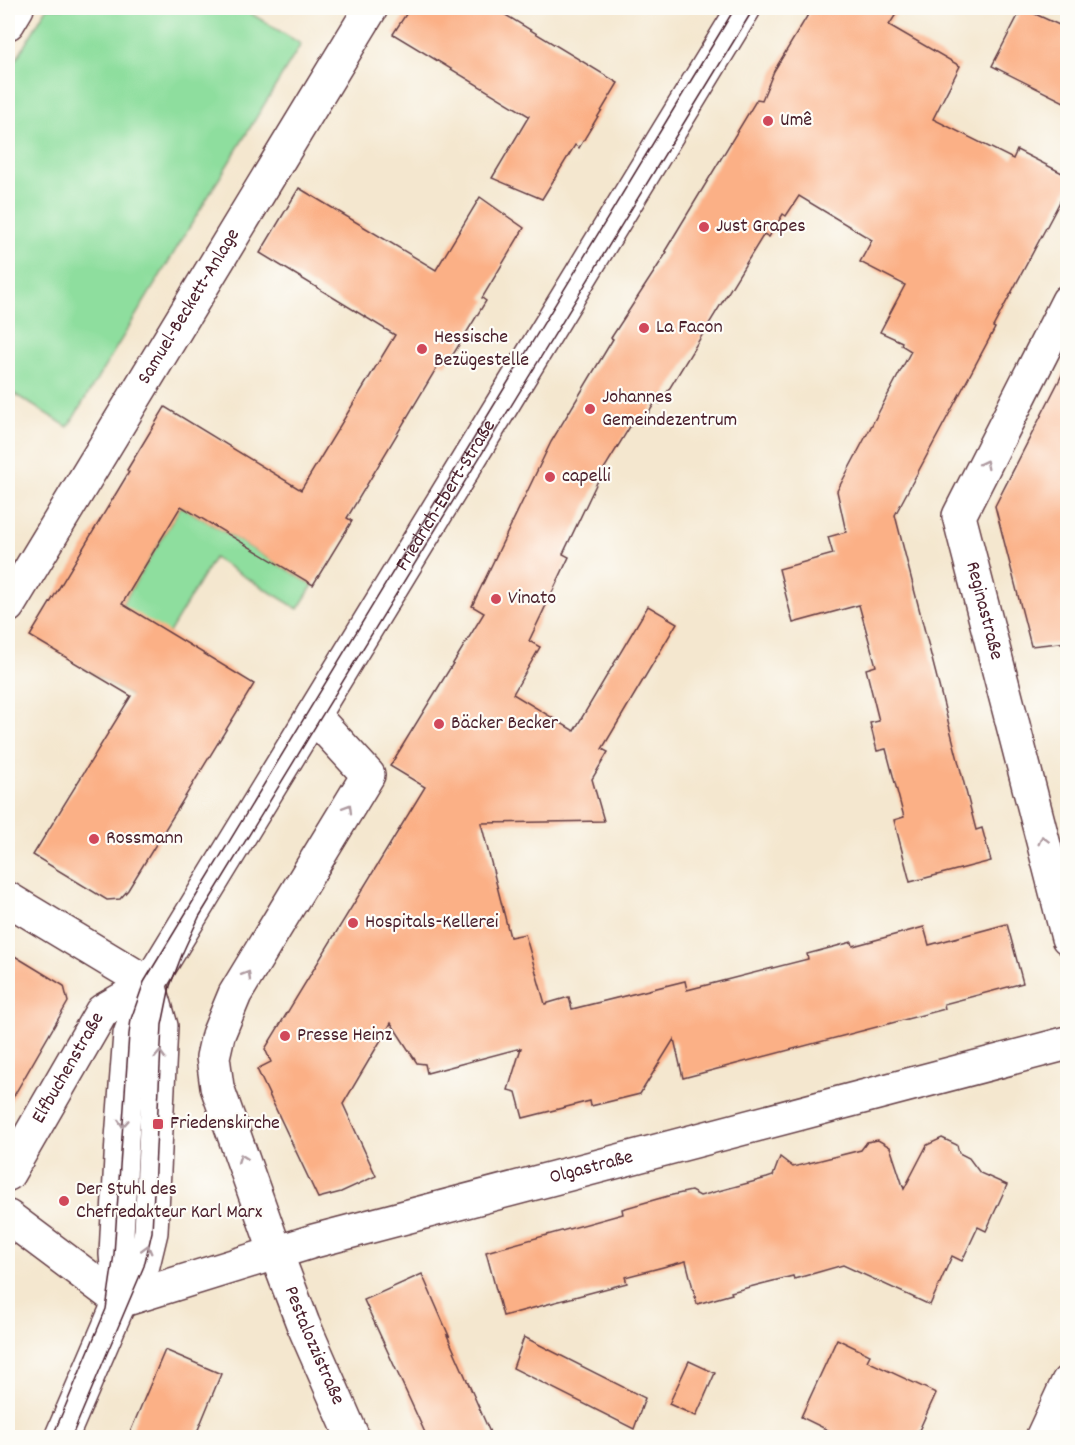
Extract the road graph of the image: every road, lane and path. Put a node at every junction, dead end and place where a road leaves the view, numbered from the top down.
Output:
1 (17, 8) edge
2 (371, 8) edge
3 (744, 8) edge
4 (8, 23) edge
5 (1068, 301) edge
6 (8, 606) edge
7 (313, 715) junction
8 (8, 899) edge
9 (1068, 938) edge
10 (149, 984) junction
11 (1068, 1043) edge
12 (8, 1173) edge
13 (8, 1217) edge
14 (276, 1253) junction
15 (120, 1301) junction
16 (1068, 1382) edge
17 (61, 1437) edge
18 (353, 1437) edge
19 (1042, 1437) edge

1 - 4 street
2 - 6 street, Samuel-Beckett-Anlage
3 - 7 street, Friedrich-Ebert-Straße
9 -> 5 street, Reginastraße
7 - 10 street, Friedrich-Ebert-Straße
14 -> 7 street, Pestalozzistraße
8 - 10 street
10 - 12 street, Elfbuchenstraße
10 - 15 street
11 - 14 street, Olgastraße
13 - 15 street
14 - 15 street, Olgastraße
14 - 18 street, Pestalozzistraße
15 - 17 street
16 - 19 street

